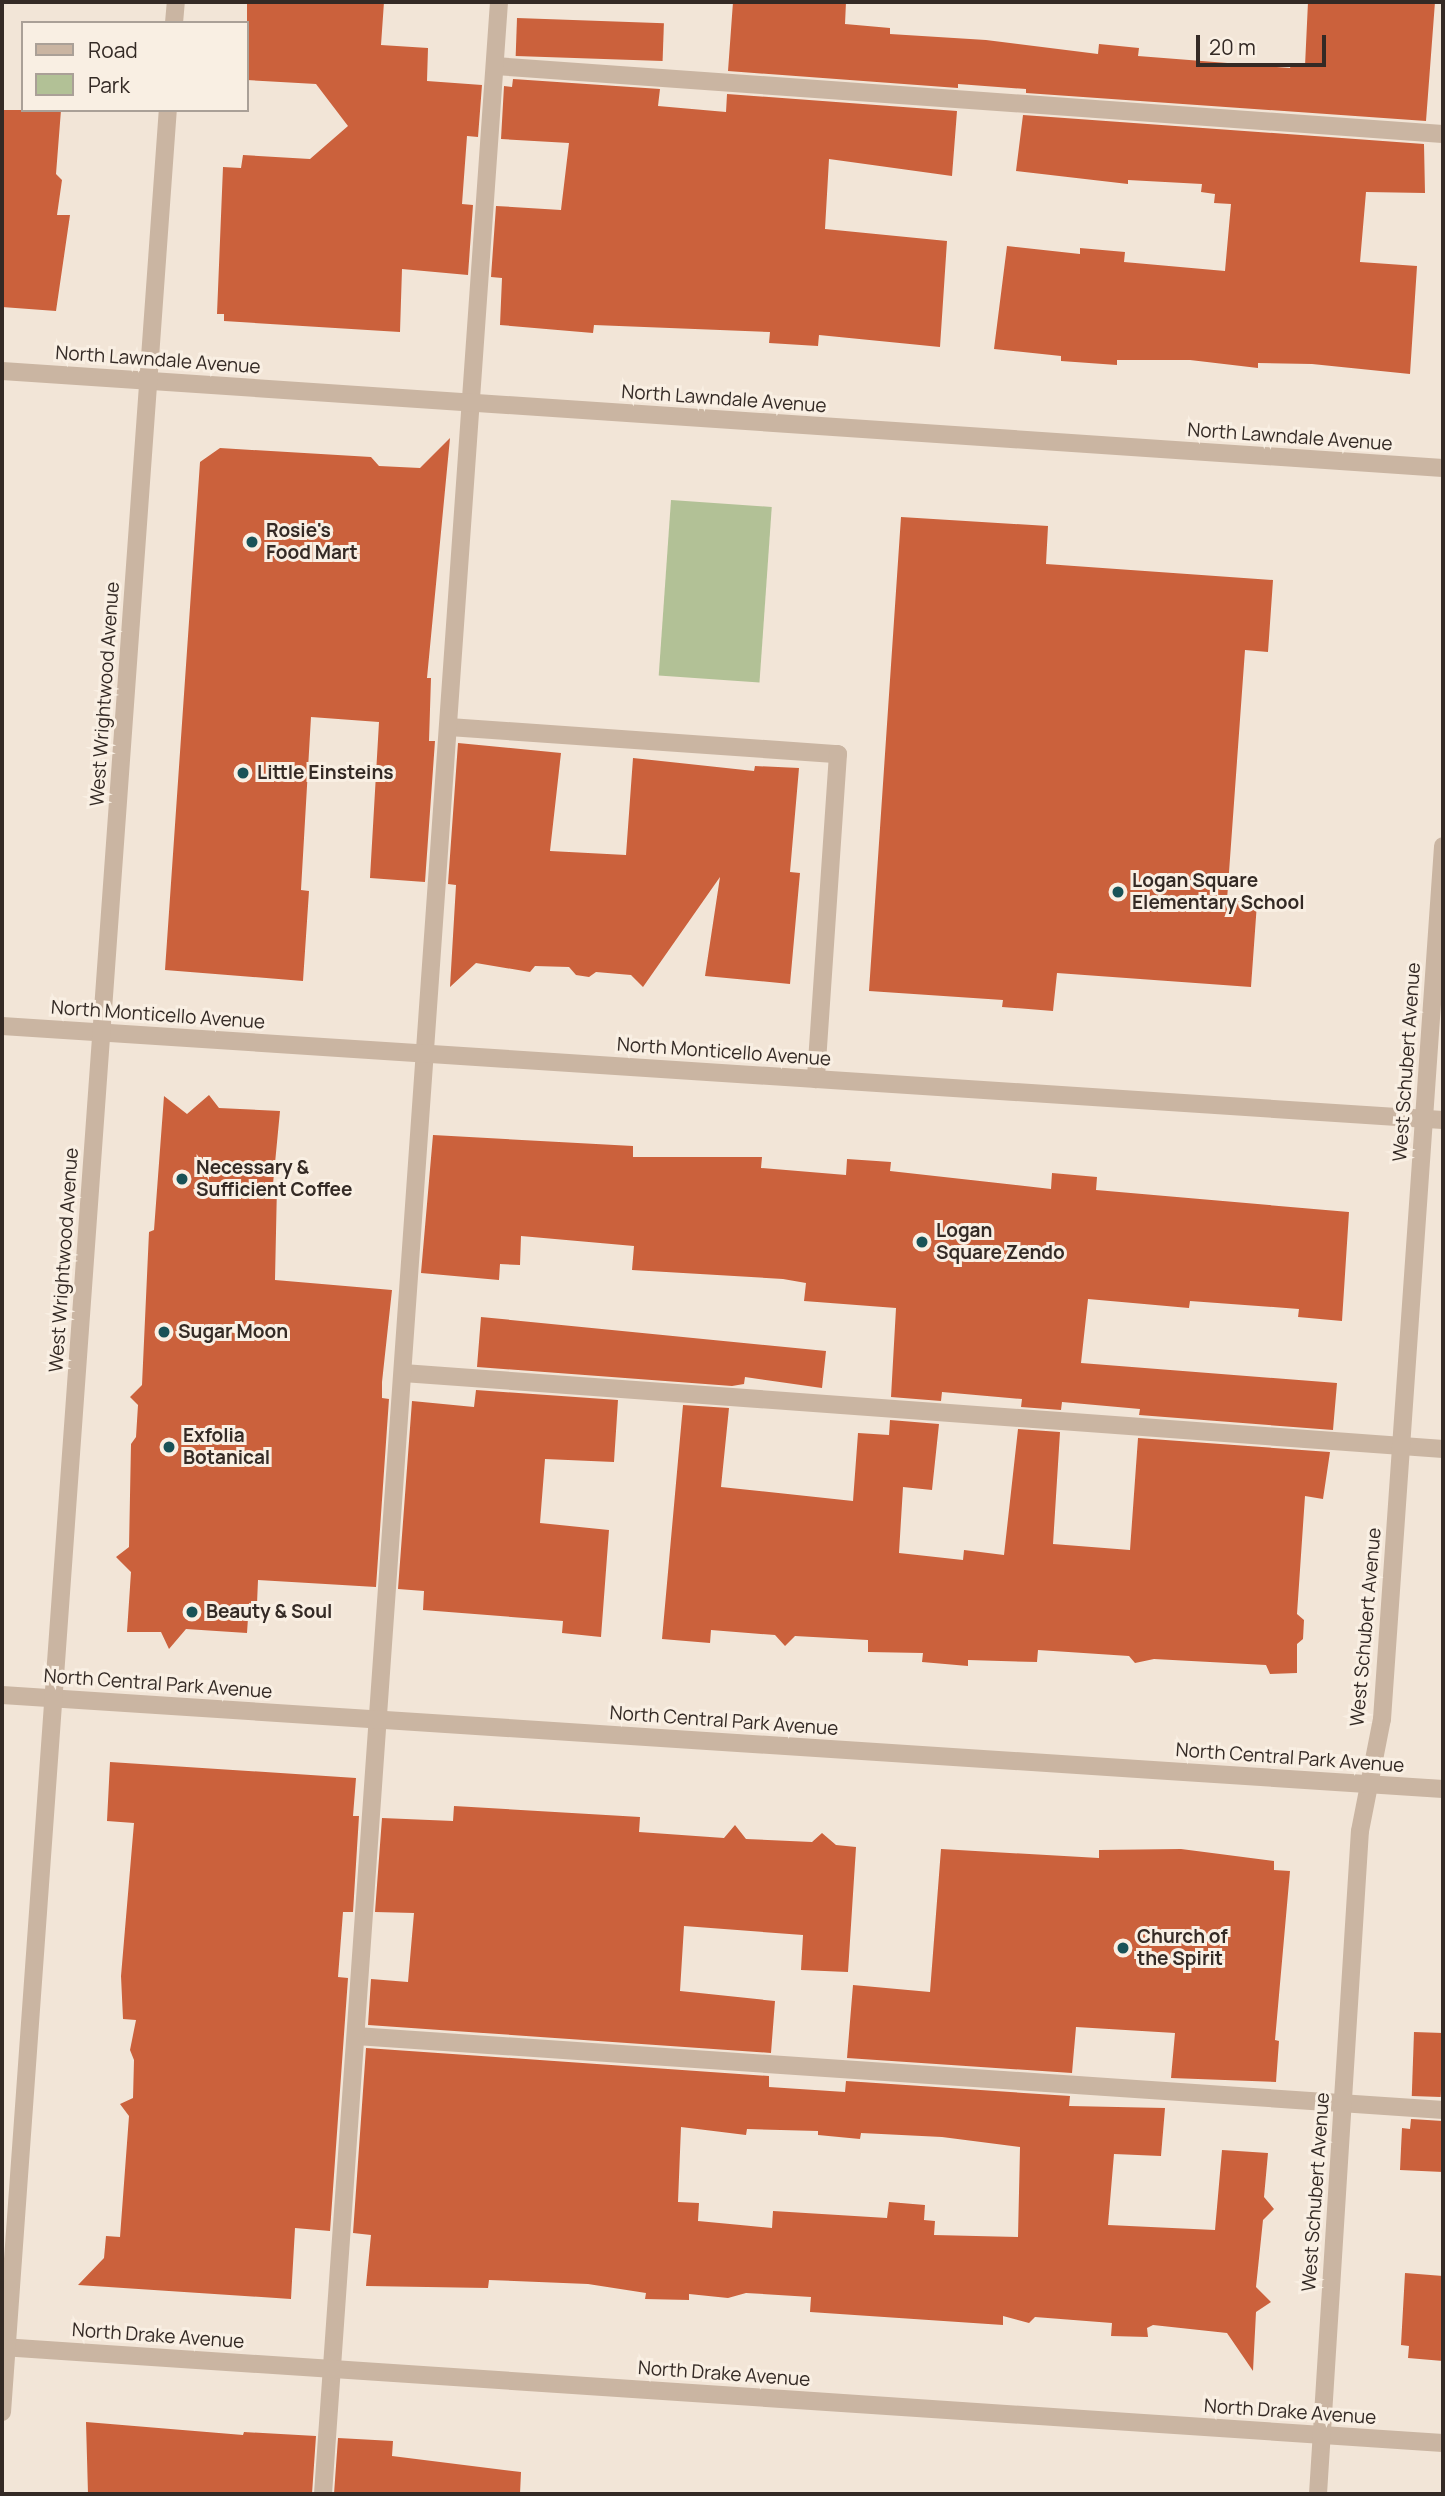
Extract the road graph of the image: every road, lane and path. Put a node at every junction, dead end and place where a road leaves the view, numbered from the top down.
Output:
1 (176, 2) edge
2 (499, 2) edge
3 (174, 21) edge
4 (495, 66) junction
5 (168, 112) edge
6 (1443, 134) edge
7 (2, 371) edge
8 (149, 381) junction
9 (471, 402) junction
10 (1443, 468) edge
11 (449, 727) junction
12 (1443, 846) edge
13 (2, 1026) edge
14 (101, 1032) junction
15 (425, 1054) junction
16 (816, 1079) junction
17 (1424, 1119) junction
18 (1443, 1120) edge
19 (403, 1373) junction
20 (1401, 1446) junction
21 (1443, 1449) edge
22 (2, 1695) edge
23 (53, 1698) junction
24 (378, 1719) junction
25 (1370, 1784) junction
26 (1443, 1789) edge
27 (356, 2036) junction
28 (1343, 2103) junction
29 (1443, 2110) edge
30 (4, 2347) edge
31 (332, 2369) junction
32 (2, 2412) edge
33 (1322, 2435) junction
34 (1443, 2444) edge
35 (323, 2494) edge
36 (1318, 2494) edge

1 - 3 street
2 - 4 street
4 - 6 street
4 - 9 street
5 - 8 street, West Wrightwood Avenue
7 - 8 street, North Lawndale Avenue
8 - 9 street, North Lawndale Avenue
8 - 14 street, West Wrightwood Avenue
9 - 10 street, North Lawndale Avenue
9 - 11 street
11 - 15 street
11 - 16 street
12 - 17 street, West Schubert Avenue
13 - 14 street, North Monticello Avenue
14 - 15 street, North Monticello Avenue
14 - 23 street, West Wrightwood Avenue
15 - 16 street, North Monticello Avenue
15 - 19 street
16 - 17 street, North Monticello Avenue
17 - 18 street, North Monticello Avenue
17 - 20 street, West Schubert Avenue
19 - 20 street
19 - 24 street
20 - 21 street
20 - 25 street, West Schubert Avenue
22 - 23 street, North Central Park Avenue
23 - 24 street, North Central Park Avenue
23 - 30 street, West Wrightwood Avenue
24 - 25 street, North Central Park Avenue
24 - 27 street
25 - 26 street, North Central Park Avenue
25 - 28 street, West Schubert Avenue
27 - 28 street
27 - 31 street
28 - 29 street
28 - 33 street, West Schubert Avenue
30 - 31 street, North Drake Avenue
30 - 32 street, West Wrightwood Avenue
31 - 33 street, North Drake Avenue
31 - 35 street
33 - 34 street, North Drake Avenue
33 - 36 street, West Schubert Avenue

